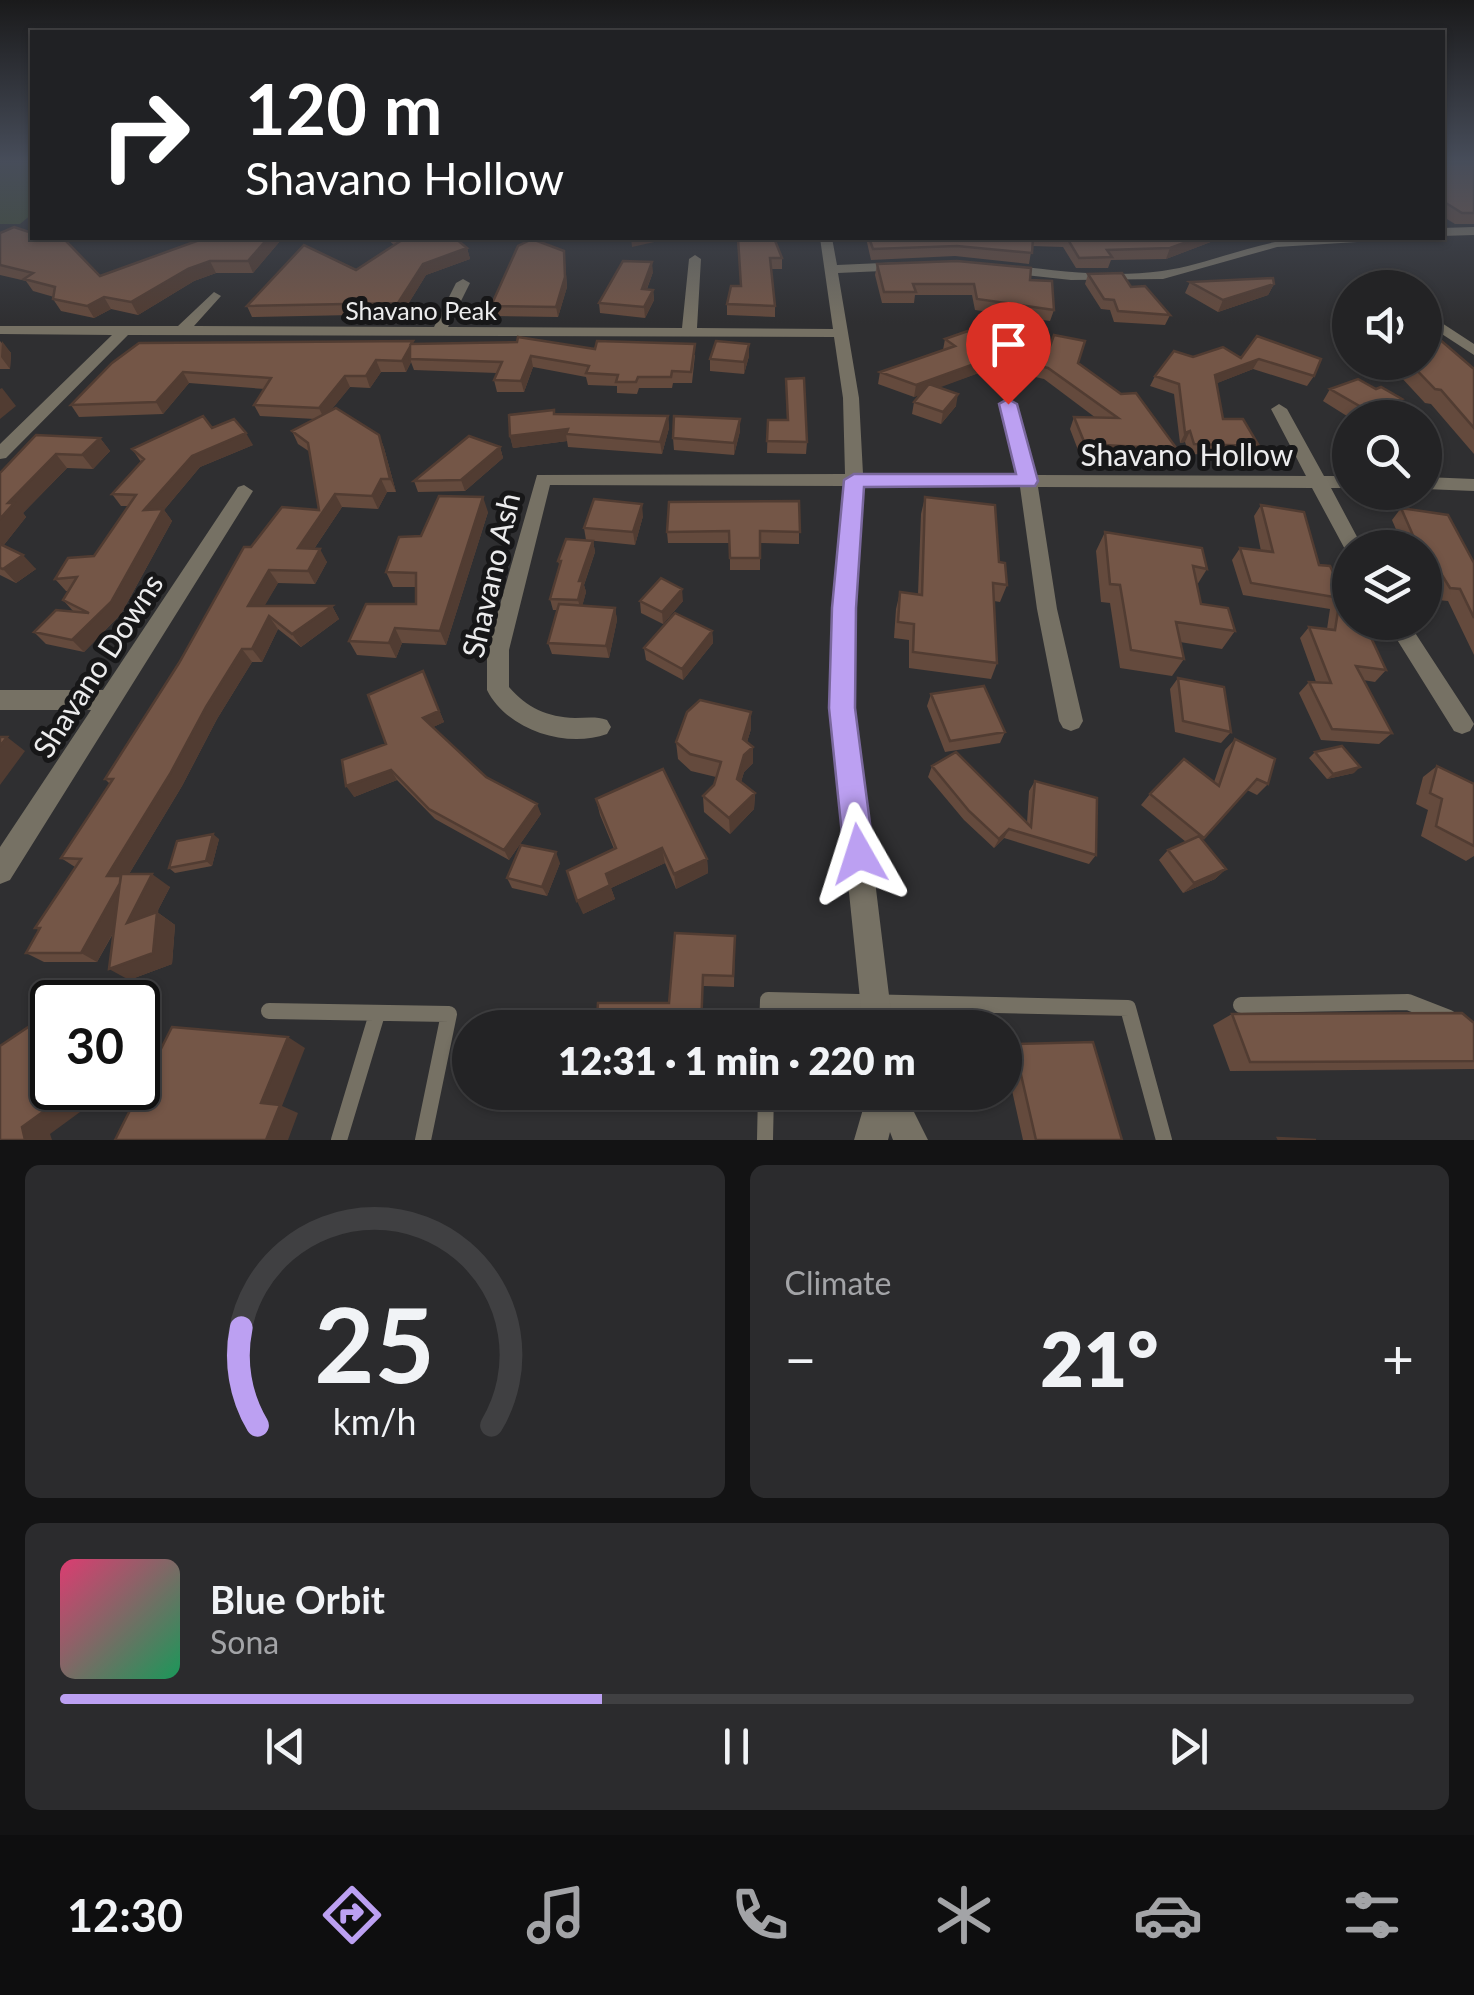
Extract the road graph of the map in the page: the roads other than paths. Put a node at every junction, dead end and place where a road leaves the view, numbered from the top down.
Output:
1 (1474, 231) edge
2 (1445, 232) edge
3 (826, 240) edge
4 (1325, 240) edge
5 (695, 259) dead end
6 (920, 265) edge
7 (830, 268) junction
8 (996, 268) edge
9 (463, 283) dead end
10 (214, 296) dead end
11 (1442, 328) edge
12 (0, 330) edge
13 (124, 331) junction
14 (182, 331) junction
15 (438, 332) junction
16 (689, 333) junction
17 (842, 334) junction
18 (1474, 351) edge
19 (1008, 404) dead end
20 (1279, 409) dead end
21 (0, 454) edge
22 (543, 479) joint
23 (854, 480) junction
24 (1028, 481) junction
25 (1319, 482) junction
26 (1332, 482) edge
27 (1442, 483) edge
28 (1474, 485) edge
29 (244, 491) dead end
30 (1344, 530) edge
31 (1408, 640) edge
32 (0, 700) edge
33 (110, 700) junction
34 (1070, 721) dead end
35 (1462, 724) dead end
36 (599, 727) dead end
37 (0, 871) edge
38 (875, 1000) junction
39 (1240, 1005) dead end
40 (269, 1010) dead end
41 (768, 1010) edge
42 (876, 1010) edge
43 (377, 1014) junction
44 (1460, 1028) edge
45 (766, 1110) edge
46 (881, 1110) edge
47 (895, 1110) edge
48 (339, 1140) edge
49 (423, 1140) edge
50 (766, 1140) edge
51 (872, 1140) edge
52 (911, 1140) edge
53 (1164, 1140) edge

1 - 2 street
3 - 7 street
4 - 8 street
5 - 16 street
6 - 7 street
7 - 17 street
9 - 15 street
10 - 14 street
11 - 18 street
12 - 13 street, Shavano Peak
13 - 14 street, Shavano Peak
13 - 21 street
14 - 15 street, Shavano Peak
15 - 16 street, Shavano Peak
16 - 17 street, Shavano Peak
17 - 23 street
19 - 24 street
20 - 25 street
22 - 23 street, Shavano Hollow
22 - 36 street, Shavano Ash
23 - 24 street, Shavano Hollow
23 - 38 street
24 - 25 street, Shavano Hollow
24 - 34 street
25 - 26 street, Shavano Hollow
25 - 30 street
27 - 28 street
29 - 33 street, Shavano Downs
31 - 35 street
32 - 33 street
33 - 37 street, Shavano Downs
38 - 41 lane
38 - 42 street
38 - 53 lane
39 - 44 lane
40 - 43 lane
43 - 48 lane
43 - 49 lane
45 - 50 lane
46 - 51 street
47 - 52 street

